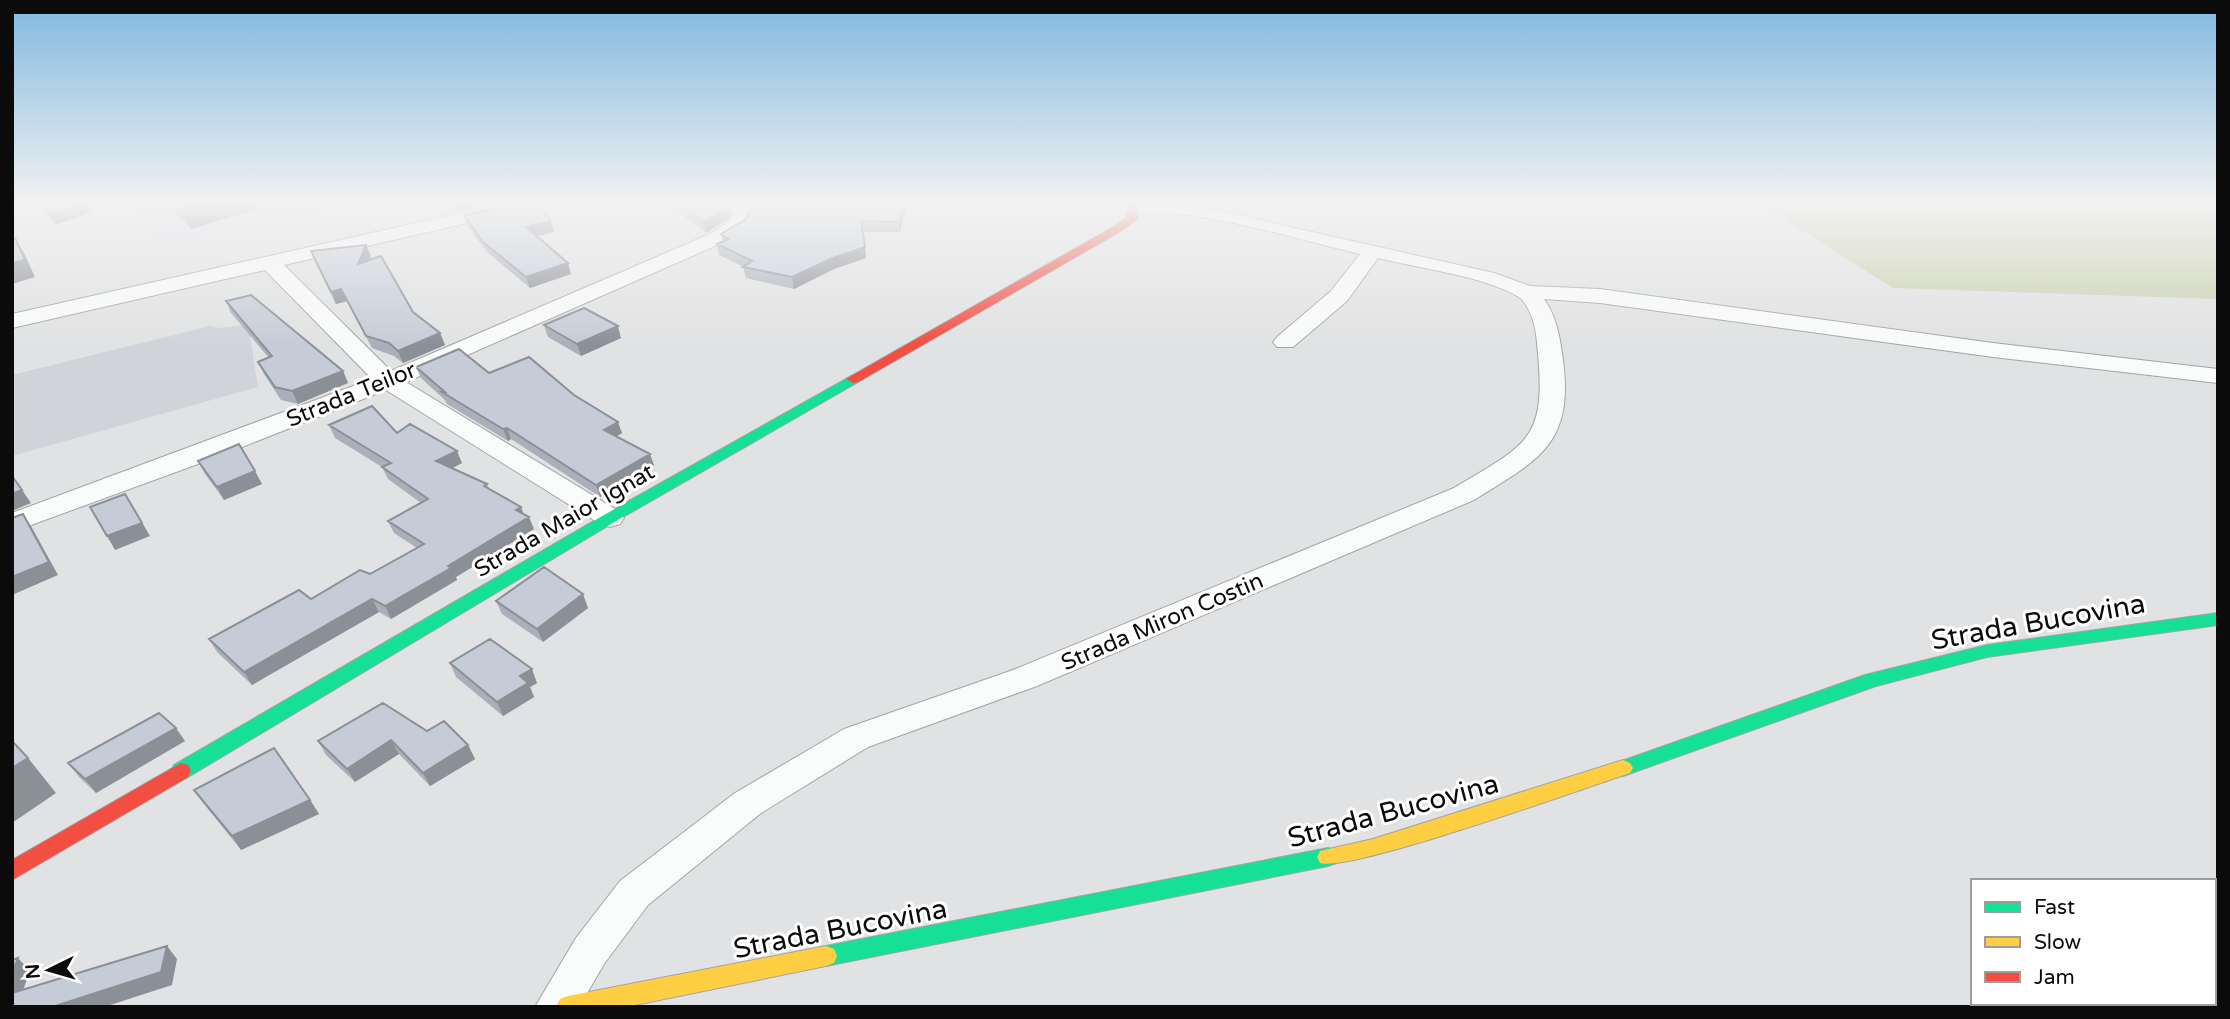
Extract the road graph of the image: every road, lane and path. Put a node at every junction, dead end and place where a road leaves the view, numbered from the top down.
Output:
1 (319, 251) edge
2 (688, 251) edge
3 (1079, 251) edge
4 (1373, 251) joint
5 (269, 262) junction
6 (1527, 292) junction
7 (12, 321) edge
8 (1285, 342) dead end
9 (2218, 376) edge
10 (388, 381) junction
11 (610, 518) junction
12 (12, 523) edge
13 (2218, 619) edge
14 (12, 871) edge
15 (684, 996) edge
16 (556, 1007) edge
17 (568, 1007) edge

1 - 5 street
2 - 10 street, Strada Teilor
3 - 11 street, Strada Maior Ignat
4 - 6 street
4 - 8 street
5 - 7 street
5 - 10 street
6 - 9 street
6 - 16 street, Strada Miron Costin
10 - 11 street
10 - 12 street, Strada Teilor
11 - 14 street, Strada Maior Ignat
13 - 15 street, Strada Bucovina
15 - 17 street, Strada Bucovina

